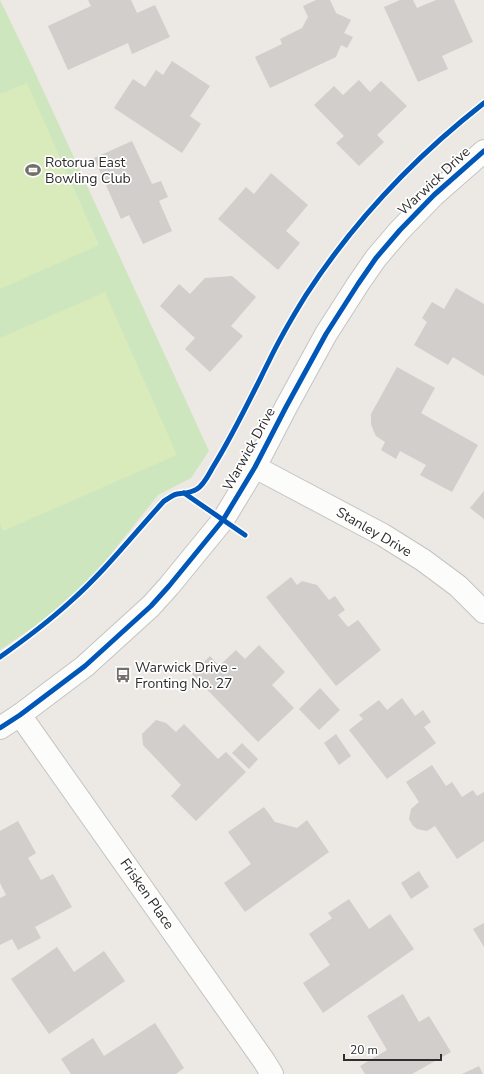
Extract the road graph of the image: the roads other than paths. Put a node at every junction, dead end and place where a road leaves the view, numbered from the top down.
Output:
1 (484, 151) edge
2 (254, 467) junction
3 (484, 612) edge
4 (20, 715) junction
5 (0, 728) edge
6 (272, 1074) edge

1 - 2 street, Warwick Drive
2 - 3 street, Stanley Drive
2 - 4 street, Warwick Drive
4 - 5 street, Warwick Drive
4 - 6 street, Frisken Place

